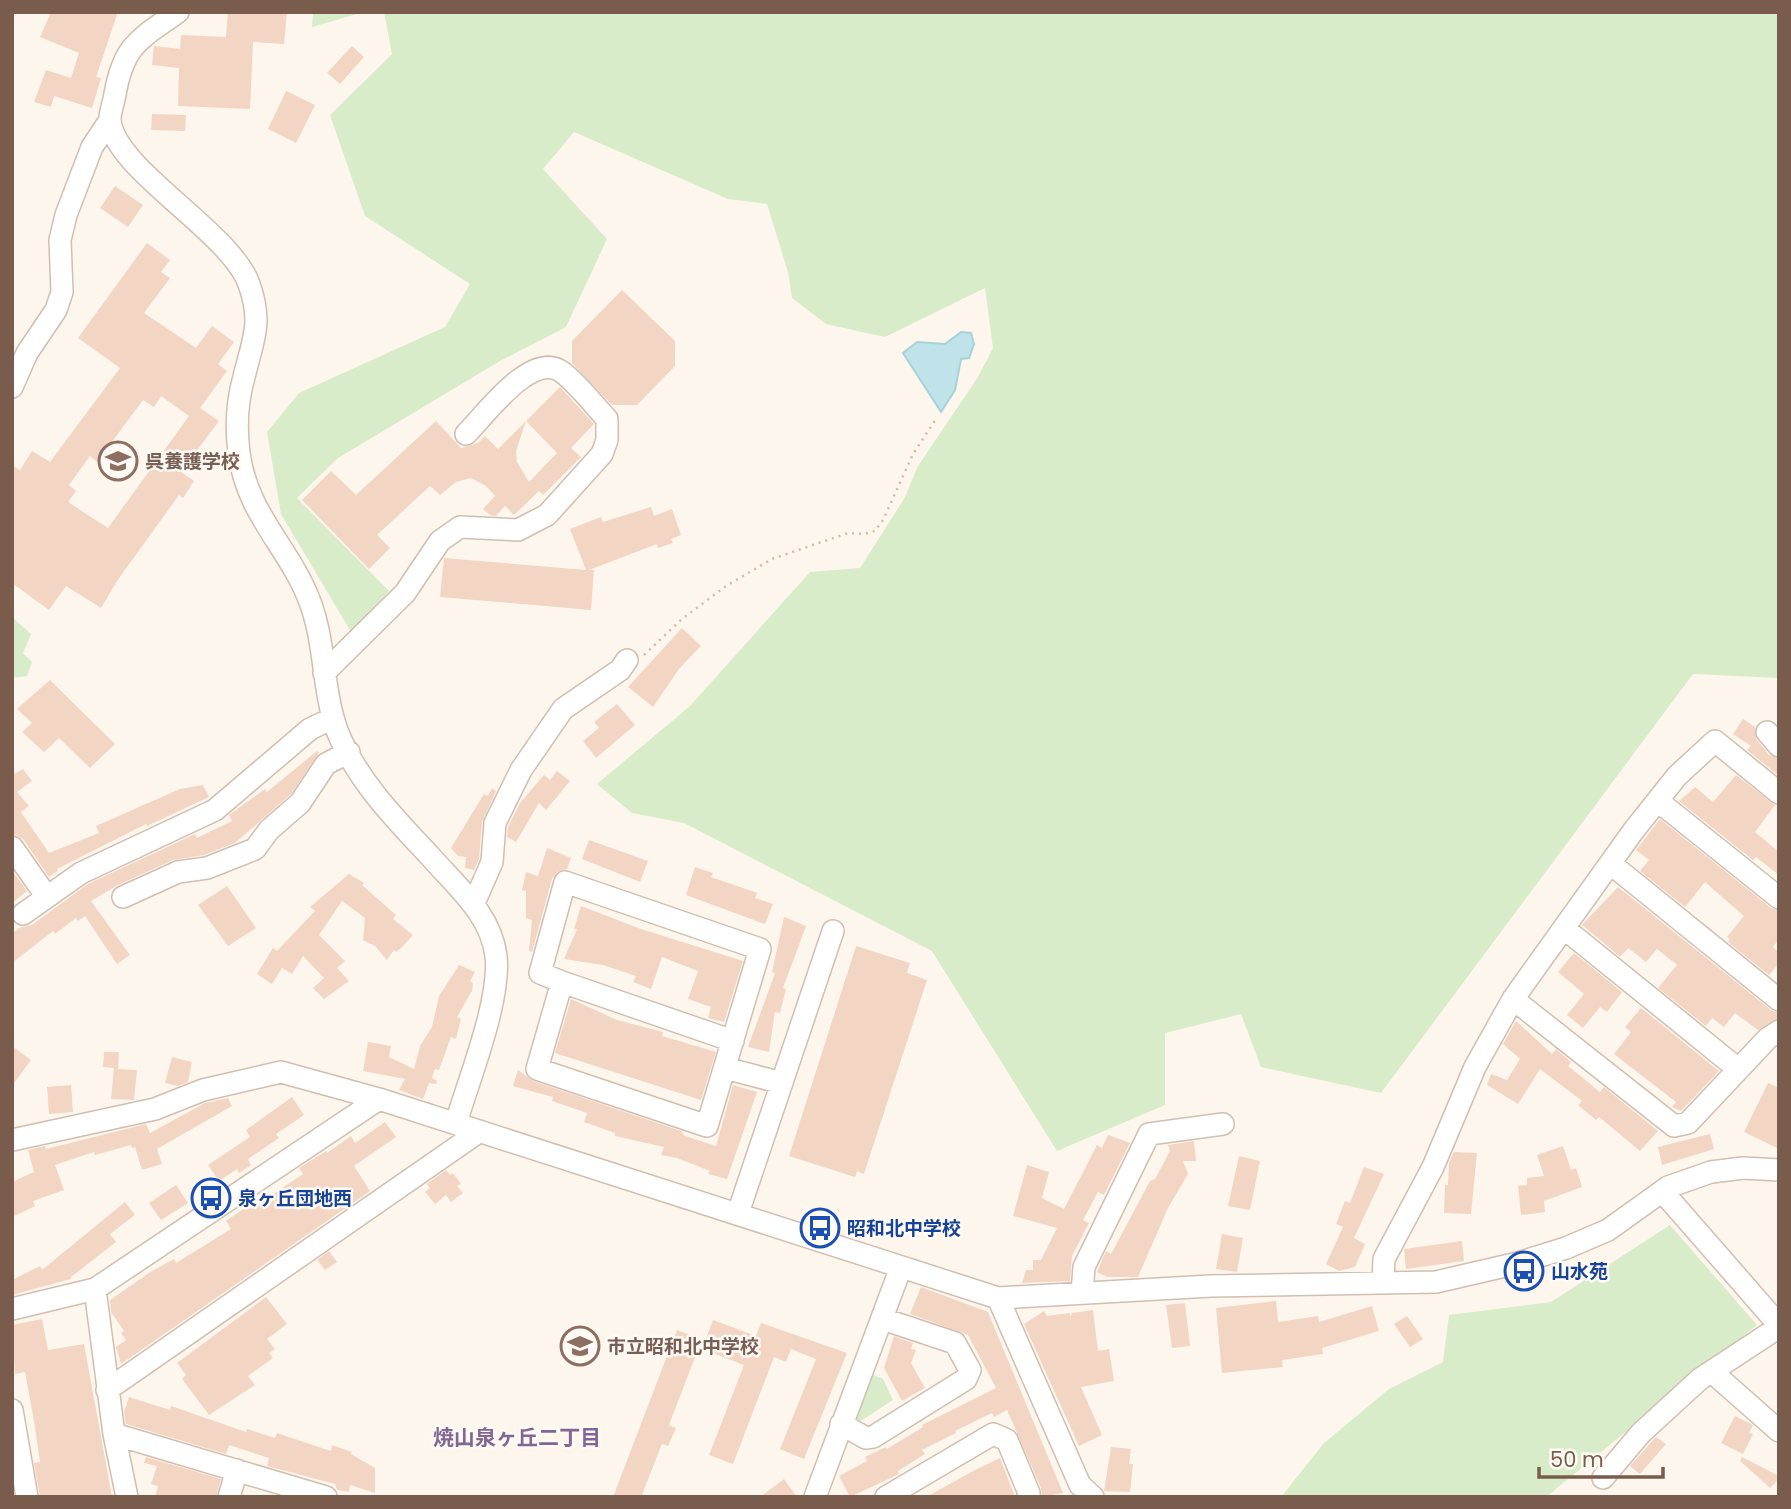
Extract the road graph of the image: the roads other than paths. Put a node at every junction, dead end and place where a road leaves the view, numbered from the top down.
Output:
1 (172, 14) edge
2 (110, 120) junction
3 (12, 387) edge
4 (466, 434) dead end
5 (632, 662) road end
6 (324, 673) junction
7 (333, 718) junction
8 (349, 752) junction
9 (1779, 793) edge
10 (1658, 801) junction
11 (12, 848) edge
12 (1611, 863) junction
13 (47, 897) junction
14 (123, 897) dead end
15 (1779, 898) edge
16 (474, 903) junction
17 (23, 914) dead end
18 (1565, 929) junction
19 (833, 931) dead end
20 (562, 982) junction
21 (1513, 999) junction
22 (1779, 1000) edge
23 (1779, 1031) edge
24 (733, 1041) junction
25 (725, 1068) junction
26 (1738, 1069) junction
27 (782, 1083) junction
28 (379, 1099) junction
29 (456, 1124) junction
30 (1223, 1124) dead end
31 (480, 1131) junction
32 (12, 1140) edge
33 (1779, 1170) edge
34 (1662, 1191) junction
35 (738, 1213) junction
36 (901, 1267) junction
37 (1383, 1282) junction
38 (95, 1289) junction
39 (1082, 1293) junction
40 (998, 1298) junction
41 (12, 1309) edge
42 (883, 1319) junction
43 (1779, 1326) edge
44 (1712, 1372) junction
45 (107, 1390) junction
46 (12, 1410) edge
47 (841, 1424) junction
48 (1779, 1432) edge
49 (114, 1434) junction
50 (237, 1471) junction
51 (1603, 1478) dead end
52 (821, 1494) edge
53 (27, 1497) edge
54 (127, 1497) edge
55 (229, 1497) edge
56 (326, 1497) edge
57 (886, 1497) edge
58 (1028, 1497) edge
59 (1093, 1497) edge

1 - 2 street
2 - 3 street
2 - 6 street
4 - 6 street
5 - 16 street
6 - 7 street
7 - 8 street
7 - 13 street
8 - 14 street
8 - 16 street
9 - 10 street
10 - 12 street
10 - 15 street
11 - 13 street
12 - 18 street
12 - 22 street
13 - 17 street
16 - 29 street
18 - 21 street
18 - 26 street
19 - 27 street
20 - 24 street
20 - 24 street
20 - 25 street
21 - 26 street
21 - 37 street
23 - 26 street
24 - 25 street
25 - 27 street
27 - 35 street
28 - 29 street
28 - 32 street
28 - 38 street
29 - 31 street
30 - 39 street
31 - 35 street
31 - 45 street
33 - 34 street
34 - 37 street
34 - 43 street
35 - 36 street
36 - 40 street
36 - 42 street
37 - 39 street
38 - 41 street
38 - 45 street
39 - 40 street
40 - 59 street
42 - 47 street
42 - 47 street
43 - 44 street
44 - 48 street
44 - 51 street
45 - 49 street
46 - 53 street
47 - 52 street
49 - 50 street
49 - 54 street
50 - 55 street
50 - 56 street
57 - 58 street

